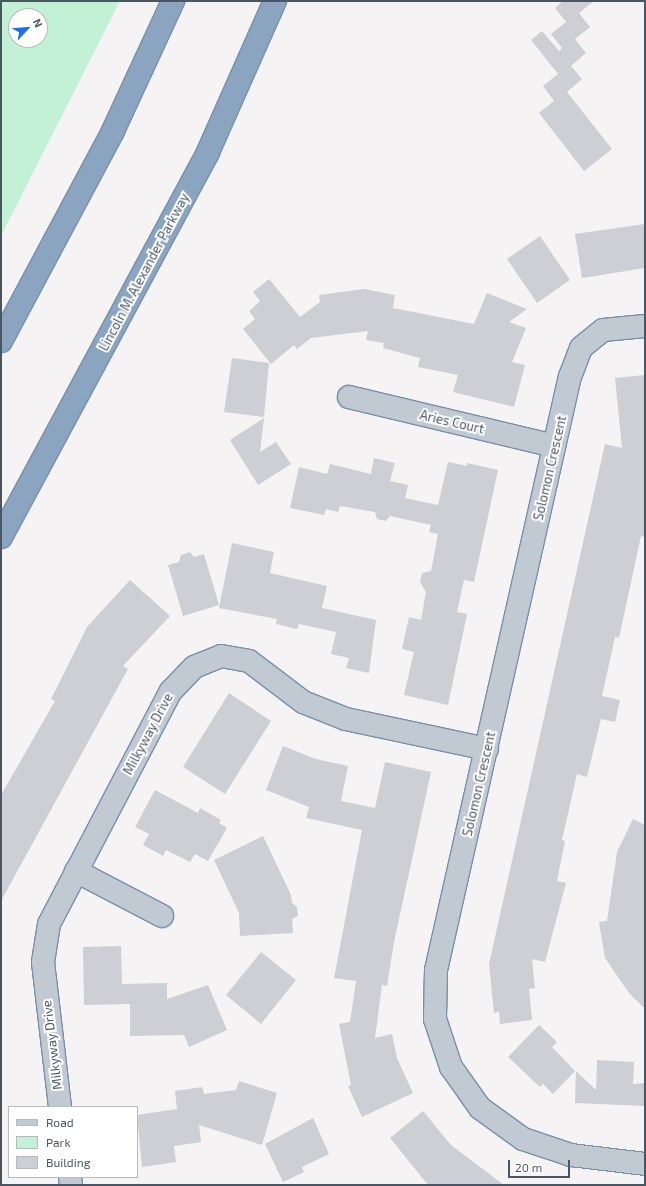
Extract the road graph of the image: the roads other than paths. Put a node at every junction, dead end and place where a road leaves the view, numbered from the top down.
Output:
1 (173, 1) edge
2 (275, 1) edge
3 (645, 326) edge
4 (1, 341) edge
5 (349, 397) dead end
6 (554, 446) junction
7 (1, 537) edge
8 (487, 749) junction
9 (76, 871) junction
10 (162, 916) dead end
11 (60, 1106) edge
12 (645, 1164) edge

1 - 4 highway
2 - 7 highway, Lincoln M. Alexander Parkway
3 - 6 street, Solomon Crescent
5 - 6 street, Aries Court
6 - 8 street, Solomon Crescent
8 - 9 street, Milkyway Drive
8 - 12 street, Solomon Crescent
9 - 10 street
9 - 11 street, Milkyway Drive

